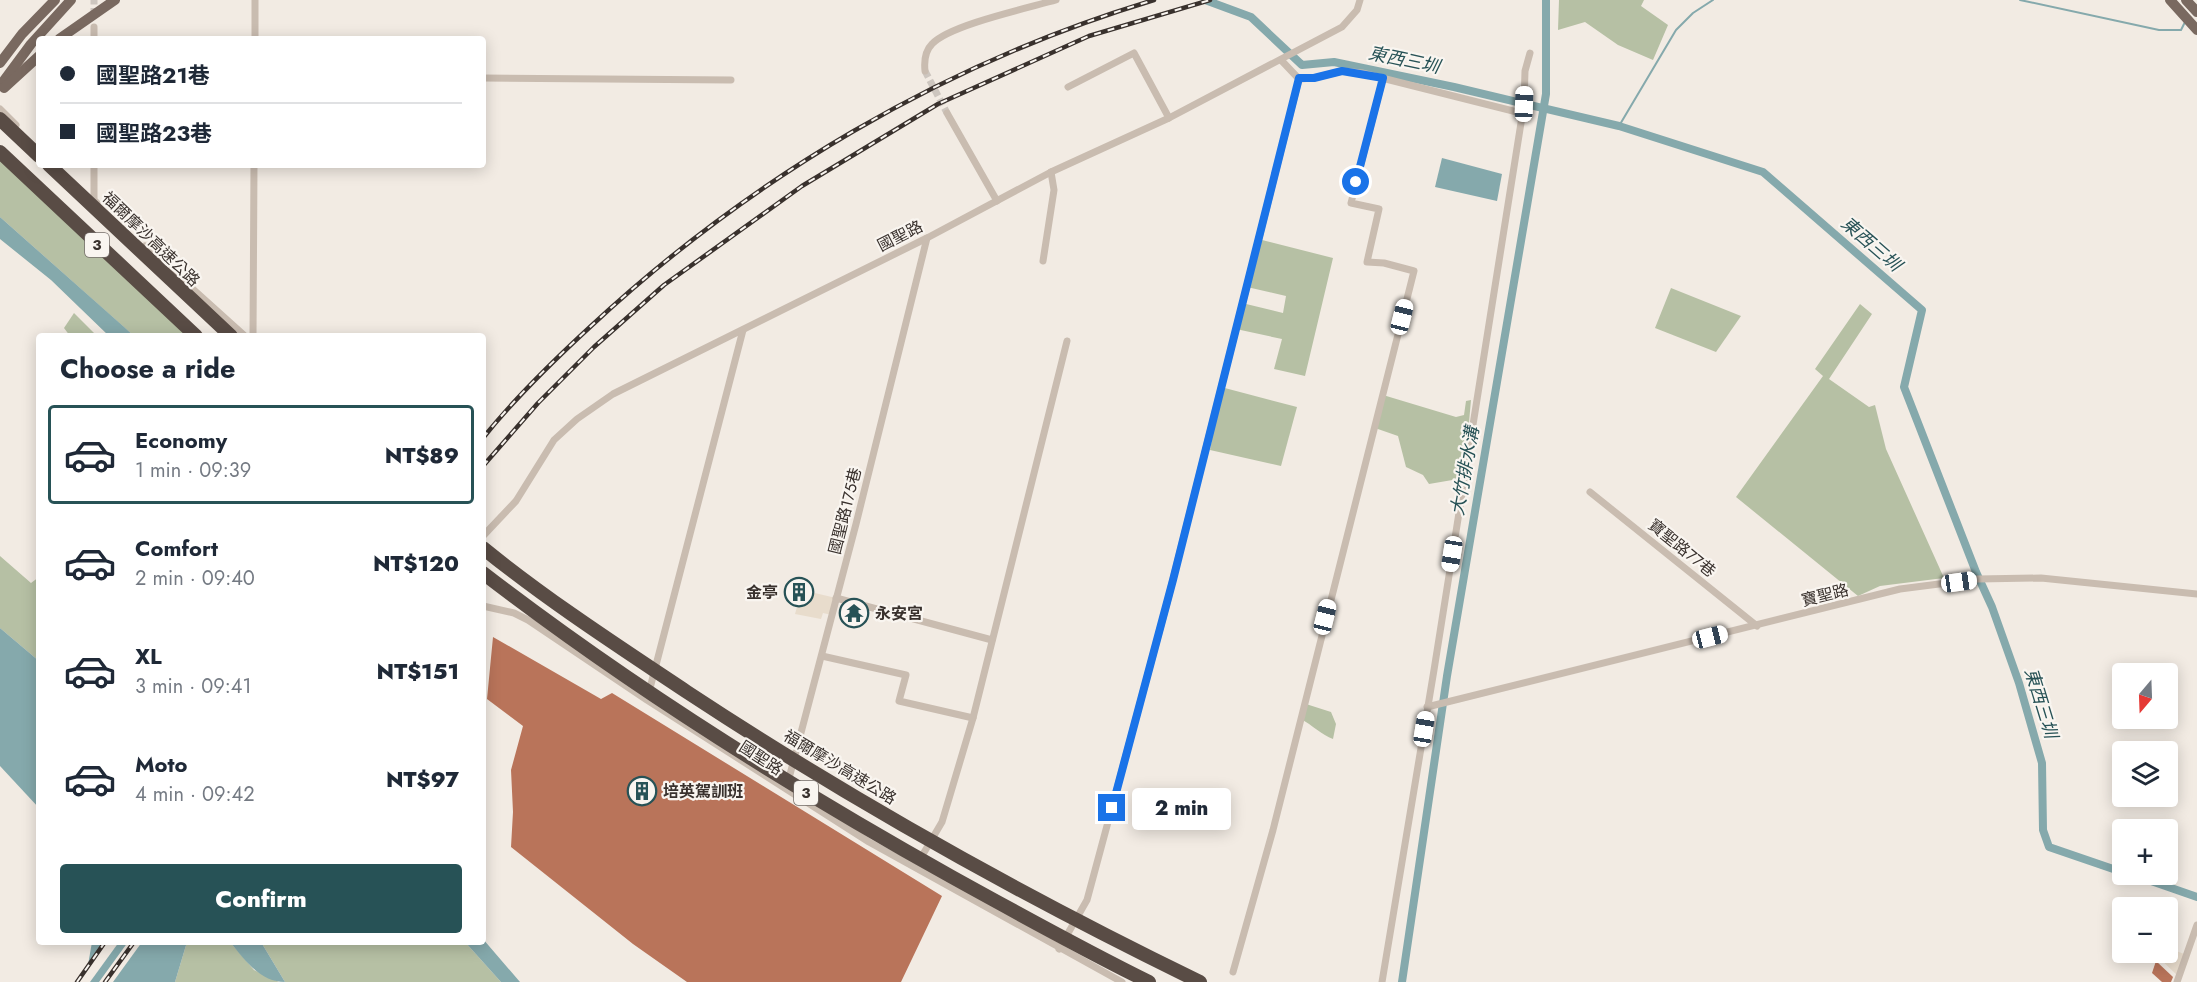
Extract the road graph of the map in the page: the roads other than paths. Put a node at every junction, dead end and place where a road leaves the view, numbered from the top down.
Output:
1 (47, 0) edge
2 (55, 0) edge
3 (71, 0) edge
4 (115, 0) edge
5 (255, 0) edge
6 (1056, 0) edge
7 (1360, 0) edge
8 (2170, 0) edge
9 (2186, 0) edge
10 (2197, 12) edge
11 (94, 27) dead end
12 (2197, 30) edge
13 (22, 34) junction
14 (38, 36) edge
15 (63, 36) edge
16 (94, 36) edge
17 (255, 36) edge
18 (36, 38) edge
19 (1530, 53) dead end
20 (36, 59) edge
21 (1281, 60) junction
22 (0, 63) edge
23 (925, 70) tunnel mouth
24 (486, 78) edge
25 (1299, 78) junction
26 (1383, 78) junction
27 (731, 80) dead end
28 (0, 86) edge
29 (1068, 87) dead end
30 (0, 92) edge
31 (0, 109) edge
32 (947, 113) tunnel mouth
33 (1521, 113) junction
34 (1169, 118) junction
35 (0, 119) edge
36 (36, 145) edge
37 (0, 152) edge
38 (36, 153) edge
39 (52, 168) edge
40 (60, 168) edge
41 (94, 168) edge
42 (254, 168) edge
43 (1051, 172) junction
44 (93, 200) junction
45 (997, 201) junction
46 (927, 238) junction
47 (1043, 261) dead end
48 (742, 330) junction
49 (193, 333) edge
50 (228, 333) edge
51 (242, 333) edge
52 (253, 333) edge
53 (1067, 341) dead end
54 (1590, 492) dead end
55 (486, 533) edge
56 (486, 550) edge
57 (486, 575) edge
58 (2197, 594) edge
59 (836, 598) junction
60 (486, 607) edge
61 (1757, 626) junction
62 (992, 640) junction
63 (822, 656) junction
64 (647, 700) junction
65 (1427, 706) junction
66 (973, 718) junction
67 (786, 790) junction
68 (915, 868) junction
69 (2197, 925) edge
70 (1059, 949) junction
71 (1233, 972) dead end
72 (1122, 982) edge
73 (1149, 982) edge
74 (1200, 982) edge
75 (1382, 982) edge
76 (2178, 982) edge

1 - 13 main road
2 - 13 main road
3 - 14 main road
4 - 15 main road
5 - 17 street
6 - 23 street
7 - 21 street, 國聖路
8 - 12 main road
9 - 10 main road
11 - 16 street
13 - 22 main road
18 - 28 main road
19 - 33 street
20 - 30 main road
21 - 25 street
21 - 34 street, 國聖路
24 - 27 street
25 - 26 street
25 - 70 street
26 - 33 street
26 - 71 street
29 - 34 street
31 - 36 street
32 - 45 street
33 - 65 street
34 - 43 street, 國聖路
35 - 38 highway
37 - 49 highway, 3
39 - 50 highway, 福爾摩沙高速公路 / 3
40 - 44 street
41 - 44 street
42 - 52 street
43 - 45 street, 國聖路
43 - 47 street
44 - 51 street
45 - 46 street, 國聖路
46 - 48 street, 國聖路
46 - 59 street, 國聖路175巷
48 - 55 street, 國聖路
48 - 64 street
53 - 62 street
54 - 61 street, 寶聖路77巷
56 - 74 highway, 福爾摩沙高速公路 / 3, bridge
57 - 73 highway, 3, bridge
58 - 61 street, 寶聖路
59 - 62 street
59 - 63 street, 國聖路175巷
60 - 64 street, 國聖路
61 - 65 street, 寶聖路
62 - 66 street
63 - 66 street
63 - 67 street, 國聖路175巷
64 - 67 street, 國聖路
65 - 75 street
66 - 68 street
67 - 68 street, 國聖路
68 - 70 street, 國聖路
69 - 76 street
70 - 72 street, 國聖路

